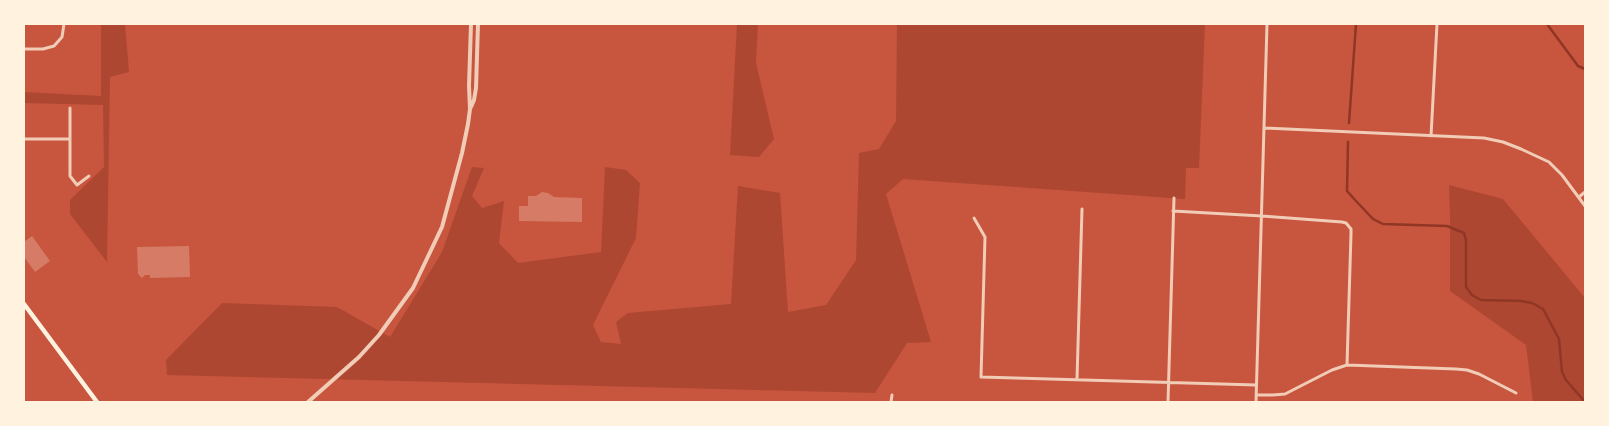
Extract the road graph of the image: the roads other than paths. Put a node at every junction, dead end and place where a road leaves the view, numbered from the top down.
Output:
1 (64, 24) edge
2 (471, 24) edge
3 (478, 24) edge
4 (1267, 24) edge
5 (1437, 24) edge
6 (24, 49) edge
7 (70, 108) dead end
8 (470, 109) junction
9 (1265, 128) junction
10 (1432, 136) junction
11 (24, 139) edge
12 (70, 139) junction
13 (89, 176) dead end
14 (1585, 192) edge
15 (1578, 197) junction
16 (1174, 198) dead end
17 (1585, 206) edge
18 (1082, 209) dead end
19 (1173, 211) junction
20 (1262, 216) junction
21 (974, 218) dead end
22 (24, 304) edge
23 (1347, 365) junction
24 (1077, 379) junction
25 (1169, 382) junction
26 (1256, 385) junction
27 (1516, 393) dead end
28 (892, 395) dead end
29 (1256, 395) junction
30 (97, 402) edge
31 (308, 402) edge
32 (892, 402) edge
33 (1168, 402) edge
34 (1256, 402) edge

1 - 6 street
2 - 8 street
3 - 8 street
4 - 9 street
5 - 10 street
7 - 12 street
8 - 31 street
9 - 10 street
9 - 20 street
10 - 15 street
11 - 12 street
12 - 13 street
14 - 15 street
15 - 17 street
16 - 19 street
18 - 24 street
19 - 20 street
19 - 25 street
20 - 23 street
20 - 26 street
21 - 24 street
22 - 30 main road
23 - 27 street
23 - 29 street
24 - 25 street
25 - 26 street
25 - 33 street
26 - 29 street
28 - 32 street
29 - 34 street

